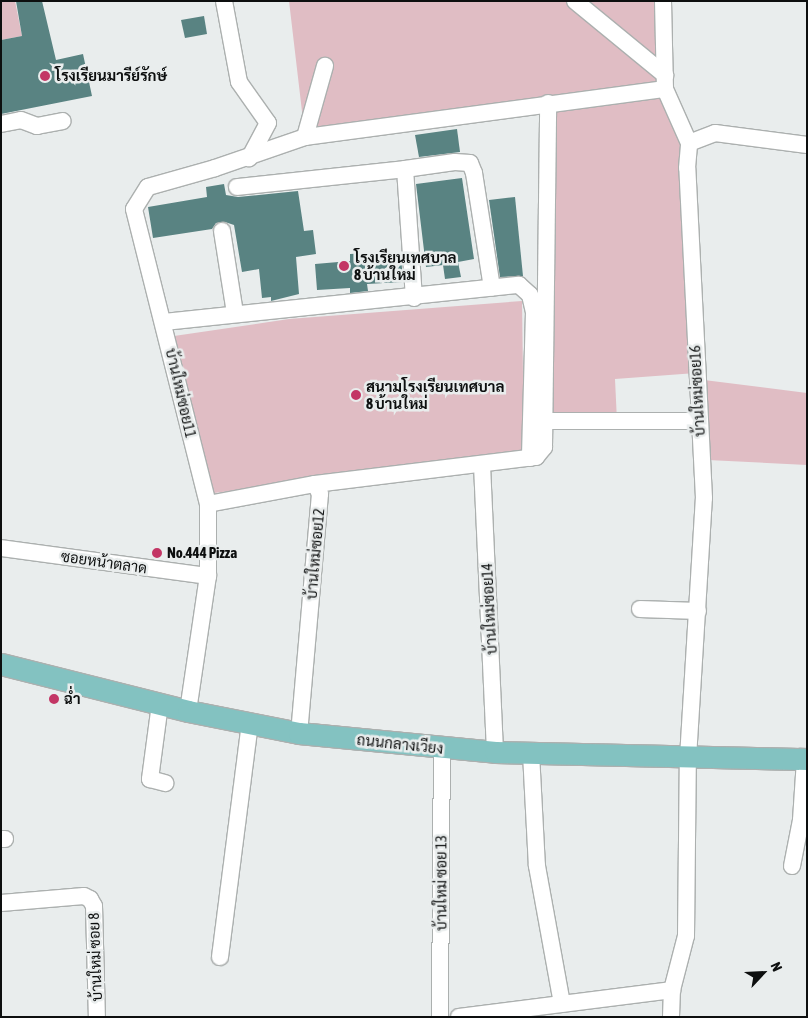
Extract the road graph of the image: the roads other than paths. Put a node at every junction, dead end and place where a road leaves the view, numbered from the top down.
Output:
1 (224, 1) edge
2 (575, 1) edge
3 (663, 1) edge
4 (325, 66) dead end
5 (665, 82) junction
6 (548, 103) junction
7 (63, 121) dead end
8 (1, 124) edge
9 (305, 137) junction
10 (690, 143) junction
11 (807, 144) edge
12 (249, 158) junction
13 (405, 169) junction
14 (237, 187) dead end
15 (222, 230) dead end
16 (492, 288) junction
17 (414, 298) junction
18 (235, 313) junction
19 (164, 322) junction
20 (698, 421) junction
21 (544, 422) junction
22 (530, 458) junction
23 (482, 465) junction
24 (315, 484) junction
25 (208, 504) junction
26 (1, 548) edge
27 (208, 576) junction
28 (640, 609) dead end
29 (698, 611) junction
30 (2, 667) edge
31 (160, 704) junction
32 (188, 711) junction
33 (250, 723) junction
34 (299, 733) junction
35 (442, 748) junction
36 (495, 752) junction
37 (531, 753) junction
38 (688, 758) junction
39 (806, 759) edge
40 (165, 783) dead end
41 (792, 866) dead end
42 (1, 903) edge
43 (220, 957) dead end
44 (672, 990) junction
45 (562, 1004) junction
46 (97, 1017) edge
47 (440, 1017) edge
48 (459, 1017) edge
49 (671, 1017) edge

1 - 12 street
2 - 5 street
3 - 5 street
4 - 9 street
5 - 6 street, บ้านใหม่ซอย11
5 - 10 street
6 - 9 street, บ้านใหม่ซอย11
6 - 21 street
7 - 8 street
9 - 12 street, บ้านใหม่ซอย11
10 - 11 street
10 - 20 street, บ้านใหม่ซอย16
12 - 19 street, บ้านใหม่ซอย11
13 - 14 street
13 - 16 street
13 - 17 street
15 - 18 street
16 - 17 street
16 - 22 street
17 - 18 street
18 - 19 street
19 - 25 street, บ้านใหม่ซอย11
20 - 21 street
20 - 29 street, บ้านใหม่ซอย16
21 - 22 street
22 - 23 street
23 - 24 street
23 - 36 street, บ้านใหม่ซอย14
24 - 25 street, บ้านใหม่ซอย12
24 - 34 street, บ้านใหม่ซอย12
25 - 27 street, บ้านใหม่ซอย11
26 - 27 street, ซอยหน้าตลาด
27 - 32 street, บ้านใหม่ซอย11
28 - 29 street
29 - 38 street, บ้านใหม่ซอย16
30 - 31 main road, ถนนกลางเวียง
31 - 32 main road, ถนนกลางเวียง
31 - 40 street
32 - 33 main road, ถนนกลางเวียง
33 - 34 main road, ถนนกลางเวียง
33 - 43 street
34 - 35 main road, ถนนกลางเวียง
35 - 36 main road, ถนนกลางเวียง
35 - 47 street, บ้านใหม่ ซอย 13
36 - 37 main road, ถนนกลางเวียง
37 - 38 main road, ถนนกลางเวียง
37 - 45 street
38 - 39 main road, ถนนกลางเวียง
38 - 44 street, บ้านใหม่ซอย16
39 - 41 street
42 - 46 street, บ้านใหม่ ซอย 8
44 - 45 street
44 - 49 street, บ้านใหม่ซอย16
45 - 48 street

